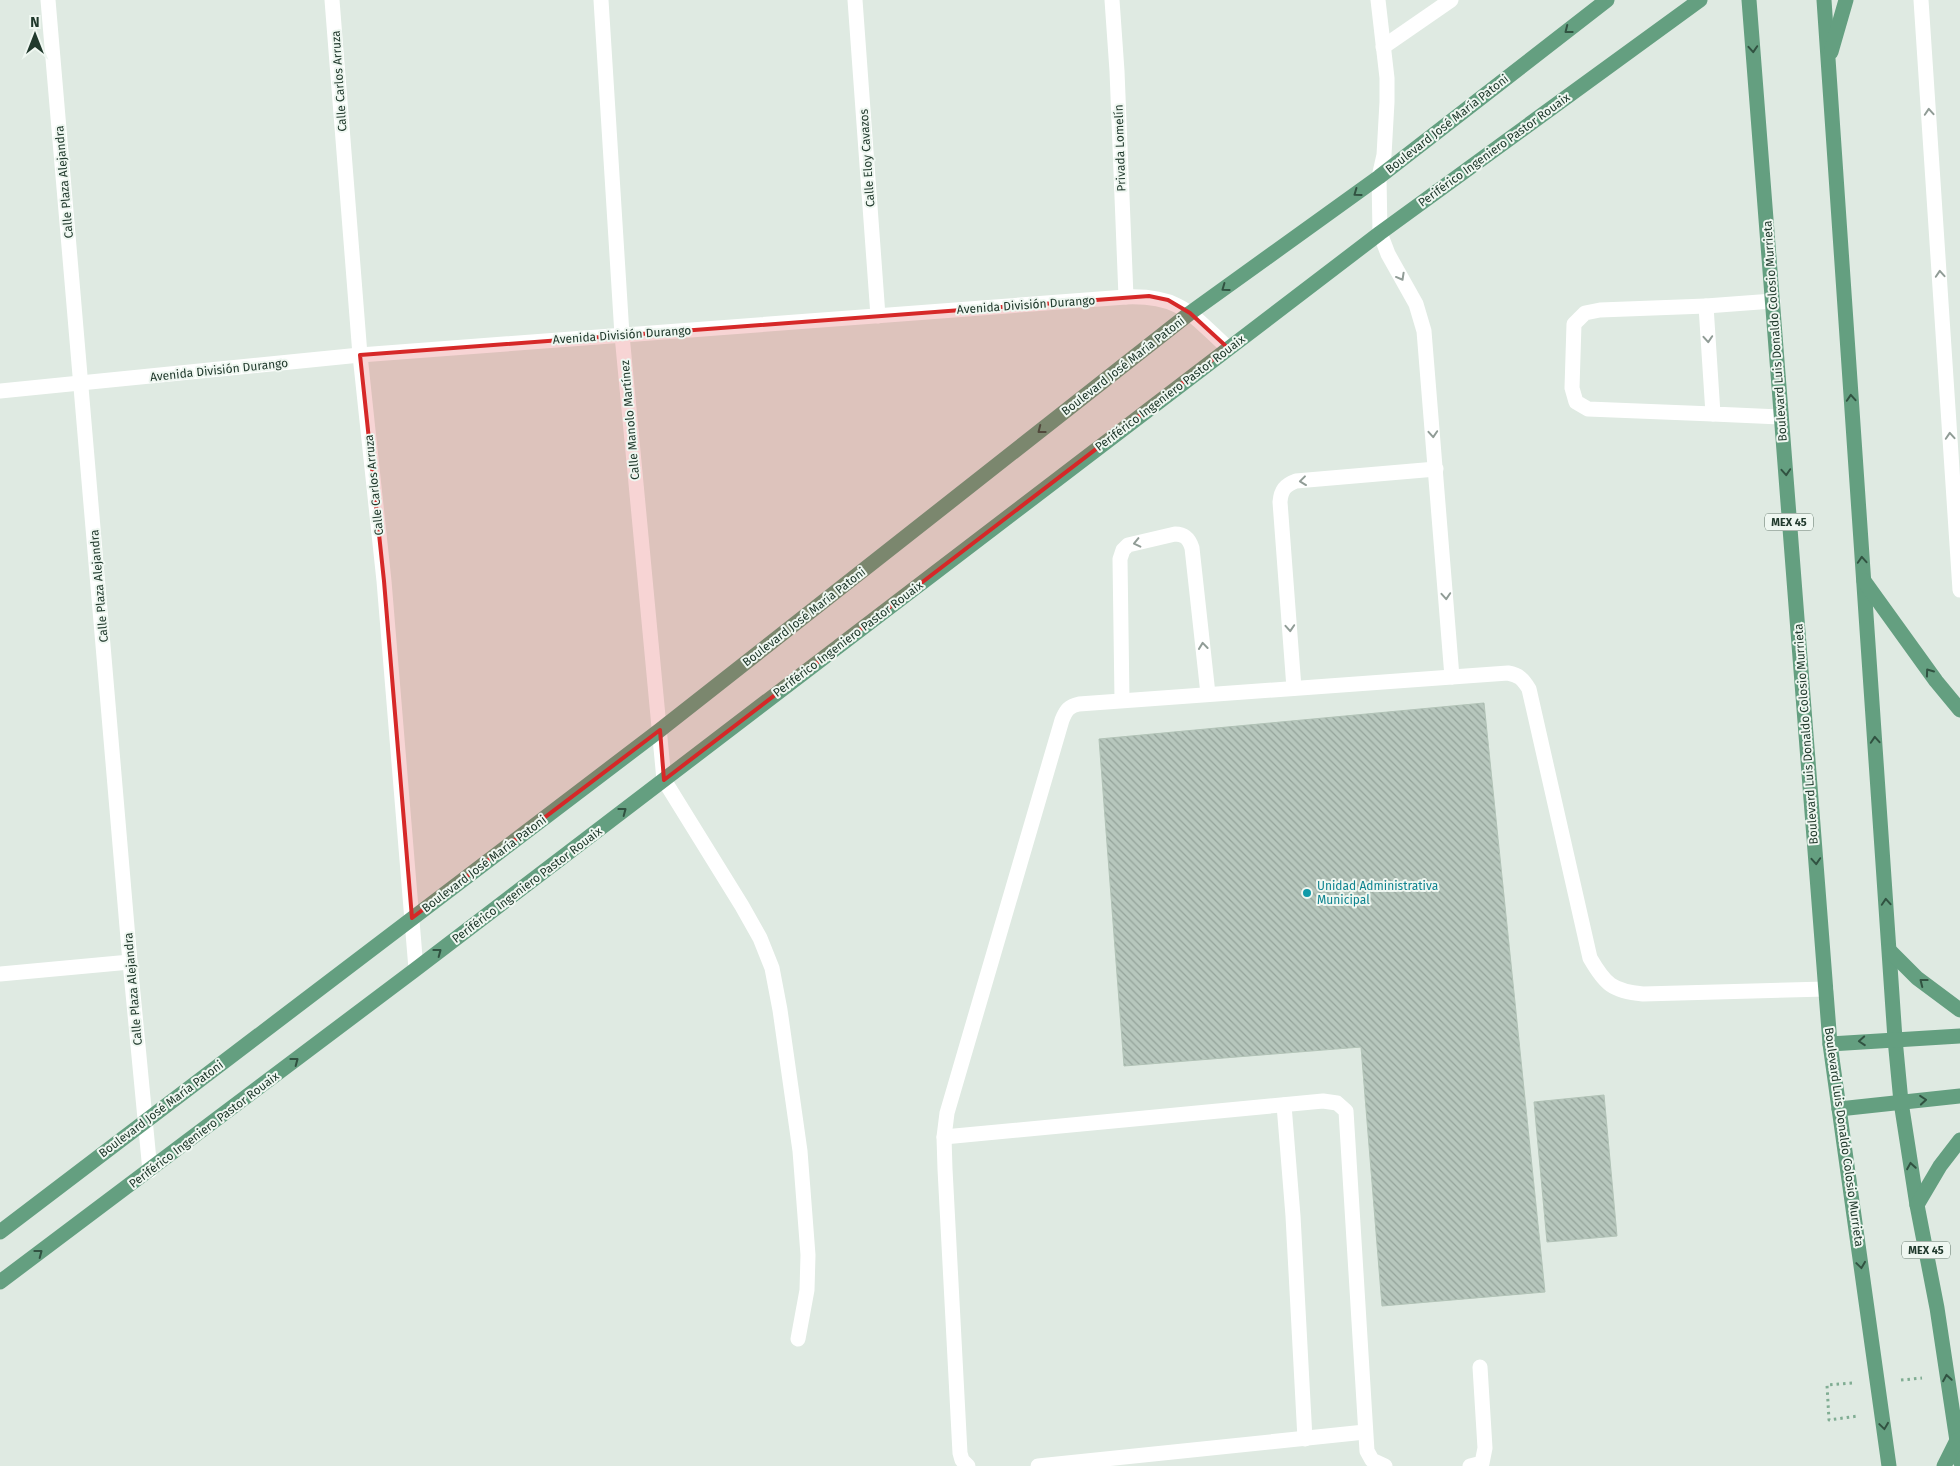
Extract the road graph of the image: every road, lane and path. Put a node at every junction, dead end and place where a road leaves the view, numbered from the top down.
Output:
1 (48, 0) edge
2 (332, 0) edge
3 (601, 0) edge
4 (855, 0) edge
5 (1112, 0) edge
6 (1378, 0) edge
7 (1451, 0) edge
8 (1607, 0) edge
9 (1700, 0) edge
10 (1749, 0) edge
11 (1824, 0) edge
12 (1846, 0) edge
13 (1921, 0) edge
14 (1383, 46) junction
15 (1829, 60) junction
16 (1379, 177) junction
17 (1380, 233) junction
18 (1126, 297) junction
19 (1773, 301) junction
20 (1706, 306) junction
21 (1190, 313) junction
22 (878, 316) junction
23 (622, 336) junction
24 (1228, 348) junction
25 (360, 355) junction
26 (82, 384) junction
27 (0, 391) edge
28 (1713, 414) junction
29 (1781, 417) junction
30 (1436, 470) junction
31 (1864, 581) junction
32 (1960, 590) edge
33 (1452, 676) junction
34 (1294, 688) junction
35 (1208, 694) junction
36 (1122, 700) junction
37 (1960, 710) edge
38 (660, 730) junction
39 (664, 780) junction
40 (412, 918) junction
41 (1890, 951) junction
42 (130, 962) junction
43 (416, 969) junction
44 (0, 974) edge
45 (1826, 989) junction
46 (1960, 1010) edge
47 (1960, 1036) edge
48 (1895, 1039) junction
49 (1830, 1044) junction
50 (1960, 1096) edge
51 (1901, 1102) junction
52 (1284, 1105) junction
53 (1839, 1109) junction
54 (146, 1121) junction
55 (944, 1137) junction
56 (1960, 1140) edge
57 (150, 1171) junction
58 (1917, 1205) junction
59 (0, 1232) edge
60 (0, 1282) edge
61 (798, 1339) dead end
62 (1480, 1367) dead end
63 (1826, 1385) dead end
64 (1829, 1420) dead end
65 (1365, 1432) junction
66 (1305, 1439) junction
67 (1957, 1440) junction
68 (1960, 1461) edge
69 (968, 1466) edge
70 (1038, 1466) edge
71 (1385, 1466) edge
72 (1470, 1466) edge
73 (1889, 1466) edge
74 (1944, 1466) edge

1 - 26 street, Calle Plaza Alejandra
2 - 25 street, Calle Carlos Arruza
3 - 23 street, Calle Manolo Martínez
4 - 22 street, Calle Eloy Cavazos
5 - 18 street, Privada Lomelín
6 - 14 street
7 - 14 street
8 -> 16 main road, Boulevard José María Patoni
9 - 17 main road, Periférico Ingeniero Pastor Rouaix
10 -> 19 main road, Boulevard Luis Donaldo Colosio Murrieta / MEX 45
11 - 15 main road, MEX 45
12 - 15 main road
32 -> 13 street
14 - 16 street
31 -> 15 main road, MEX 45
16 - 17 street
16 -> 21 main road, Boulevard José María Patoni
17 - 24 main road, Periférico Ingeniero Pastor Rouaix
17 -> 30 street
18 - 21 street, Avenida División Durango
18 - 22 street, Avenida División Durango
19 - 20 street
19 - 29 main road, Boulevard Luis Donaldo Colosio Murrieta / MEX 45
20 -> 28 street
20 - 28 street
21 - 24 street, Avenida División Durango
21 -> 38 main road, Boulevard José María Patoni
22 - 23 street, Avenida División Durango
23 - 25 street, Avenida División Durango
23 - 38 street, Calle Manolo Martínez
24 - 39 main road, Periférico Ingeniero Pastor Rouaix
25 - 26 street, Avenida División Durango
25 - 40 street, Calle Carlos Arruza
26 - 27 street, Avenida División Durango
26 - 42 street, Calle Plaza Alejandra
28 - 29 street
29 -> 45 main road, Boulevard Luis Donaldo Colosio Murrieta / MEX 45
30 -> 33 street
30 -> 34 street
37 -> 31 main road
41 -> 31 main road, MEX 45
33 - 34 street
33 - 45 street
34 - 35 street
35 - 36 street
35 -> 36 street
36 - 55 street
38 - 39 street, Calle Manolo Martínez
38 - 40 main road, Boulevard José María Patoni
43 -> 39 main road, Periférico Ingeniero Pastor Rouaix
39 - 61 street
40 - 43 street, Calle Carlos Arruza
40 - 54 main road, Boulevard José María Patoni
46 -> 41 main road
41 - 48 main road, MEX 45
42 - 44 street
42 - 54 street, Calle Plaza Alejandra
57 -> 43 main road, Periférico Ingeniero Pastor Rouaix
45 - 49 main road, Boulevard Luis Donaldo Colosio Murrieta / MEX 45
47 - 48 main road
48 -> 49 main road
48 - 51 main road, MEX 45
49 - 53 main road, Boulevard Luis Donaldo Colosio Murrieta / MEX 45
51 -> 50 main road
51 - 53 main road
58 -> 51 main road, MEX 45
52 - 55 street
52 - 65 street
52 - 66 street
53 -> 73 main road, Boulevard Luis Donaldo Colosio Murrieta / MEX 45
54 - 57 street, Calle Plaza Alejandra
54 - 59 main road, Boulevard José María Patoni
55 - 69 street
56 - 58 main road
60 -> 57 main road, Periférico Ingeniero Pastor Rouaix
67 -> 58 main road, MEX 45
62 - 72 street
63 - 64 path
65 - 66 street
65 - 71 street
66 - 70 street
67 - 68 main road, MEX 45
67 - 74 main road

